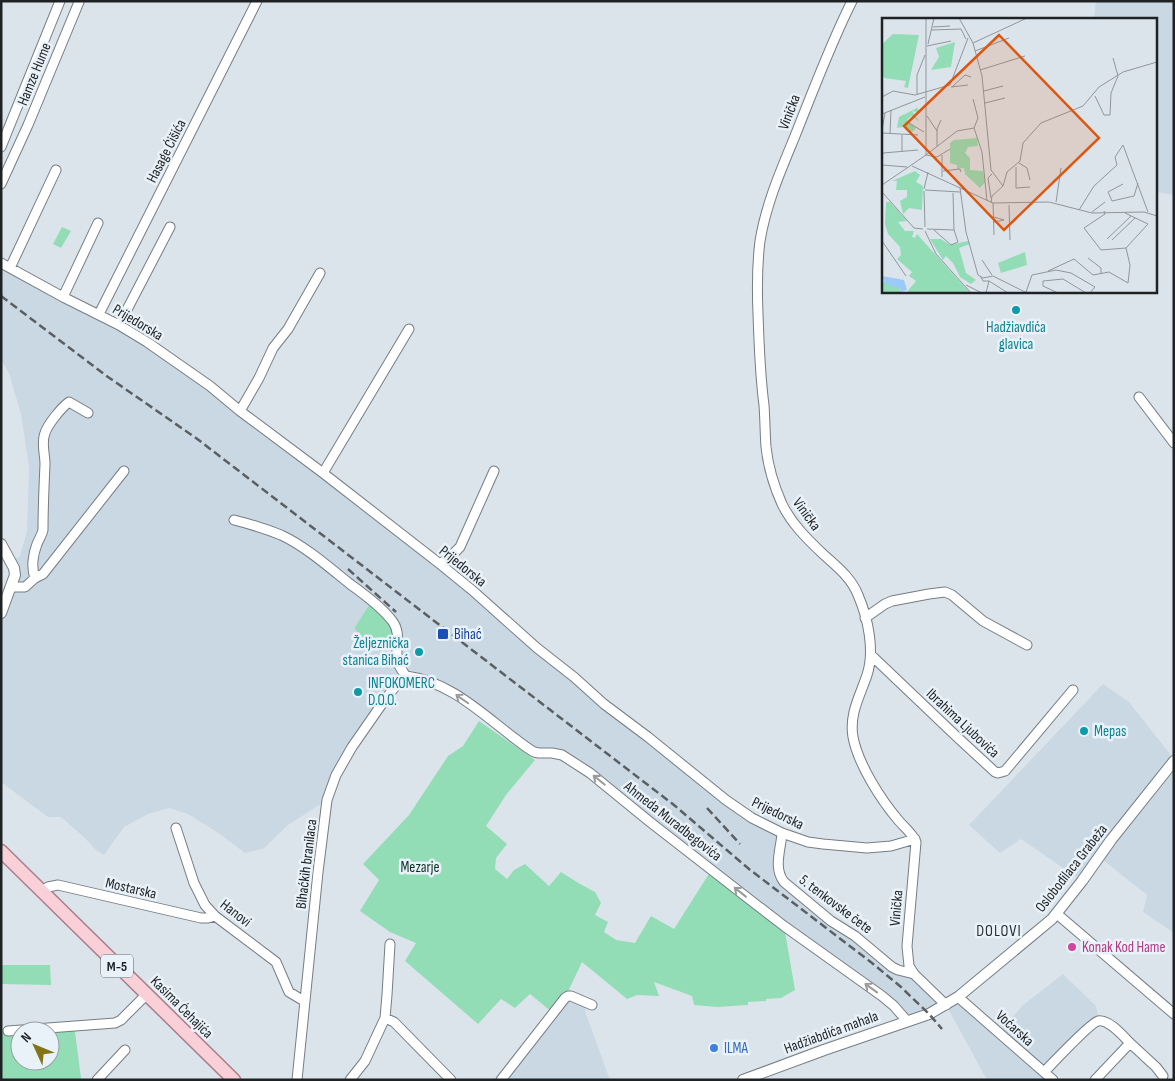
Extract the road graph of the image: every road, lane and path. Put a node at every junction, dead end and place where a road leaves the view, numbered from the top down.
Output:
1 (60, 1) edge
2 (257, 1) edge
3 (852, 1) edge
4 (78, 2) edge
5 (1, 147) edge
6 (56, 170) dead end
7 (1, 184) edge
8 (98, 223) dead end
9 (170, 227) dead end
10 (6, 265) edge
11 (320, 273) dead end
12 (63, 297) junction
13 (99, 314) junction
14 (119, 325) junction
15 (409, 329) dead end
16 (1139, 397) dead end
17 (240, 411) junction
18 (88, 413) dead end
19 (1174, 443) edge
20 (124, 471) dead end
21 (494, 471) dead end
22 (323, 473) junction
23 (234, 520) dead end
24 (1, 544) edge
25 (440, 564) junction
26 (35, 578) junction
27 (12, 587) junction
28 (1, 613) edge
29 (865, 618) junction
30 (1027, 645) dead end
31 (871, 654) junction
32 (406, 676) junction
33 (1073, 690) dead end
34 (1174, 762) edge
35 (176, 828) dead end
36 (782, 833) junction
37 (915, 840) junction
38 (1, 851) edge
39 (43, 891) junction
40 (1057, 914) junction
41 (215, 916) junction
42 (390, 944) dead end
43 (914, 974) junction
44 (147, 994) junction
45 (958, 997) junction
46 (304, 1001) junction
47 (592, 1005) dead end
48 (946, 1005) junction
49 (929, 1014) joint
50 (1174, 1014) edge
51 (385, 1018) junction
52 (907, 1021) junction
53 (8, 1031) dead end
54 (1130, 1043) junction
55 (125, 1050) dead end
56 (1044, 1072) junction
57 (1163, 1076) dead end
58 (97, 1080) edge
59 (234, 1080) edge
60 (296, 1080) edge
61 (350, 1080) edge
62 (451, 1080) edge
63 (501, 1080) edge
64 (743, 1080) edge
65 (1053, 1080) edge
66 (1094, 1080) edge

1 - 5 street
2 - 13 street, Hasage Ćišića
3 - 29 street, Vinička
4 - 7 street, Hamze Hume
6 - 10 street
8 - 12 street
9 - 14 street
10 - 12 street, Prijedorska
11 - 17 street
12 - 13 street, Prijedorska
13 - 14 street, Prijedorska
14 - 17 street, Prijedorska
15 - 22 street
16 - 19 street
17 - 22 street, Prijedorska
18 - 26 street
20 - 26 street
21 - 25 street
22 - 25 street, Prijedorska
23 - 32 street
24 - 27 street
25 - 36 street, Prijedorska
26 - 27 street
27 - 28 street
29 - 30 street
29 - 31 street, Vinička
31 - 33 street, Ibrahima Ljubovića
31 - 37 street, Vinička
32 - 46 street, Bihaćkih branilaca
52 -> 32 street, Ahmeda Muradbegovića
34 - 40 street, Oslobodilaca Grabeža
35 - 41 street, Hanovi
36 - 37 street, Prijedorska
36 - 43 street, 5. tenkovske čete
37 - 43 street, Vinička
38 - 39 main road, Kasima Ćehajića / M-5
39 - 41 street, Mostarska
39 - 44 main road, Kasima Ćehajića / M-5
40 - 45 street, Oslobodilaca Grabeža
40 - 50 street
41 - 46 street, Hanovi
42 - 51 street
43 - 48 street
44 - 53 street
44 - 59 main road, Kasima Ćehajića / M-5
45 - 48 street, Oslobodilaca Grabeža
45 - 56 street, Voćarska
46 - 60 street, Bihaćkih branilaca
47 - 63 street
48 - 49 street, Oslobodilaca Grabeža
49 - 52 street, Hadžiabdića mahala
51 - 61 street
51 - 62 street
52 - 64 street, Hadžiabdića mahala
54 - 56 street
54 - 57 street
54 - 66 street
55 - 58 street
56 - 65 street, Voćarska

